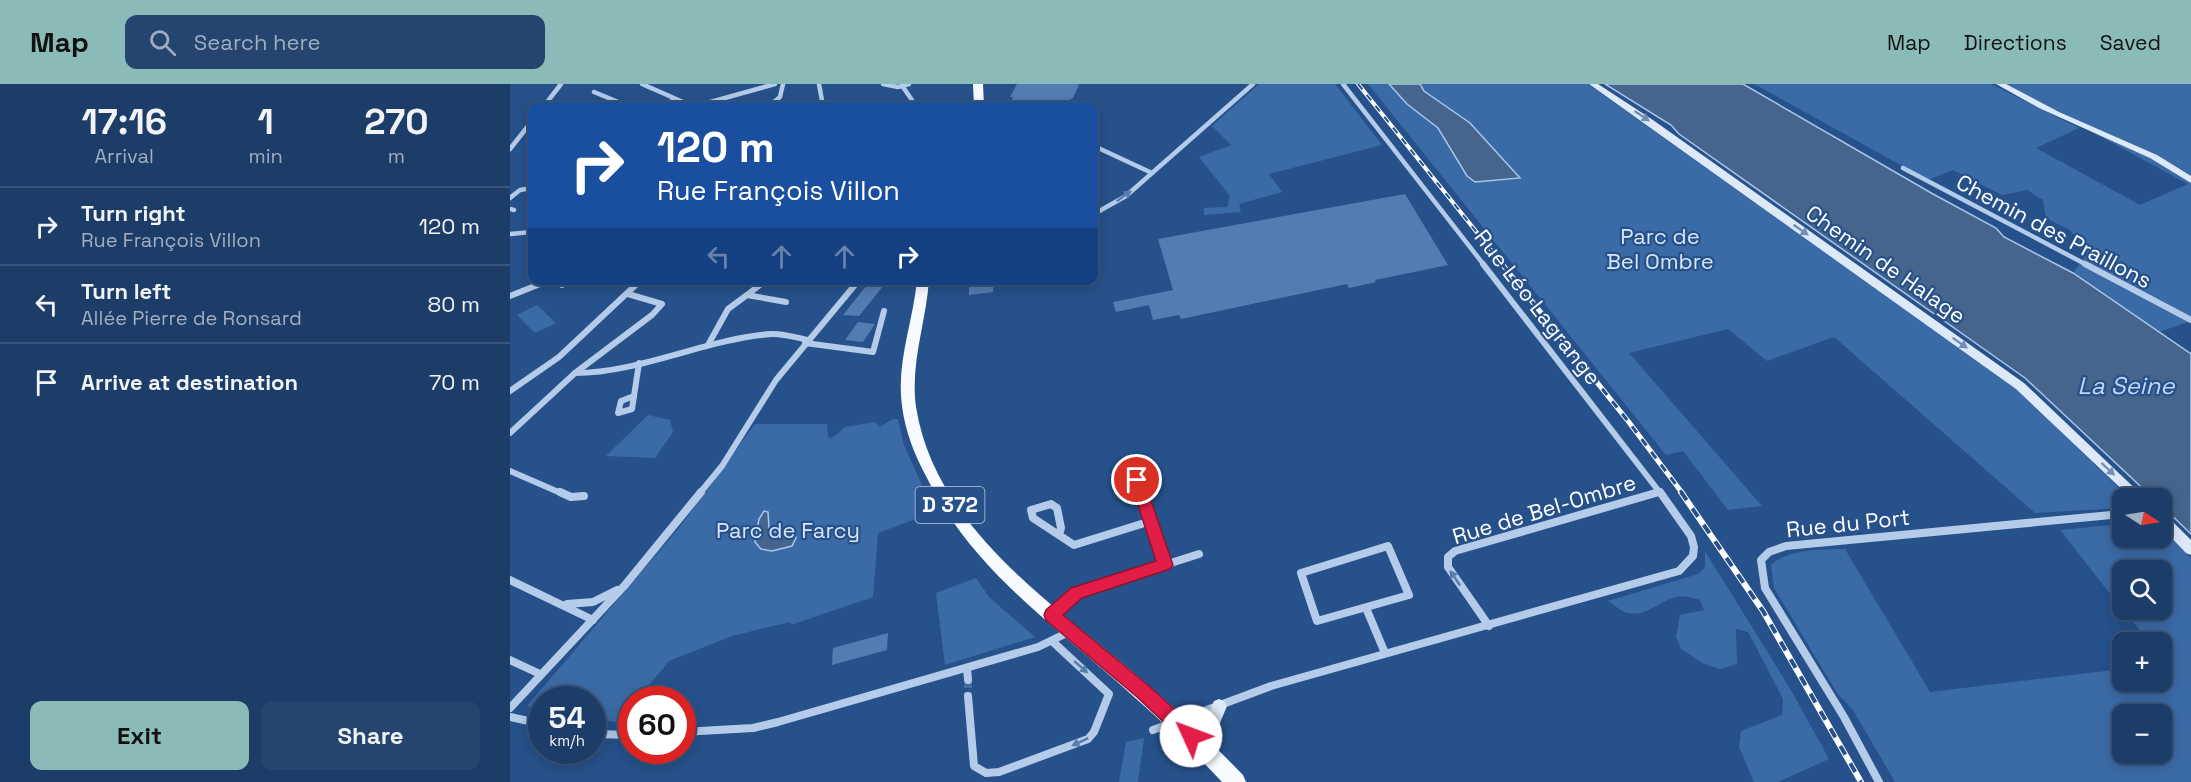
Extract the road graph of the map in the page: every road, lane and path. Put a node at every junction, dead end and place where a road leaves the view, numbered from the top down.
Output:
1 (561, 84) edge
2 (772, 84) edge
3 (783, 84) edge
4 (819, 84) edge
5 (883, 84) edge
6 (909, 84) edge
7 (978, 84) edge
8 (1253, 84) edge
9 (1343, 84) edge
10 (1593, 84) edge
11 (2000, 84) edge
12 (647, 85) edge
13 (903, 87) junction
14 (594, 92) dead end
15 (677, 100) junction
16 (546, 102) edge
17 (618, 102) edge
18 (670, 102) edge
19 (683, 102) edge
20 (708, 102) edge
21 (774, 102) edge
22 (822, 102) edge
23 (913, 102) edge
24 (979, 102) edge
25 (528, 126) edge
26 (1098, 148) edge
27 (510, 149) edge
28 (1903, 168) dead end
29 (1152, 173) junction
30 (2191, 180) edge
31 (528, 189) edge
32 (510, 198) edge
33 (1098, 212) edge
34 (528, 233) edge
35 (510, 234) edge
36 (538, 285) edge
37 (636, 285) edge
38 (760, 285) edge
39 (855, 285) edge
40 (923, 285) edge
41 (628, 294) junction
42 (747, 295) junction
43 (510, 297) edge
44 (786, 302) dead end
45 (884, 311) dead end
46 (2191, 320) edge
47 (807, 341) junction
48 (708, 346) junction
49 (639, 363) junction
50 (575, 373) junction
51 (510, 391) edge
52 (634, 396) dead end
53 (510, 434) edge
54 (510, 471) edge
55 (1137, 480) dead end
56 (2128, 488) edge
57 (1660, 492) junction
58 (584, 496) dead end
59 (2112, 515) edge
60 (1150, 521) junction
61 (2172, 530) edge
62 (1059, 535) junction
63 (2191, 549) edge
64 (1199, 554) dead end
65 (1165, 565) junction
66 (510, 580) edge
67 (625, 585) junction
68 (560, 603) junction
69 (1366, 608) junction
70 (1052, 615) junction
71 (593, 620) junction
72 (1489, 626) junction
73 (1070, 631) junction
74 (1052, 640) junction
75 (1385, 652) junction
76 (510, 660) edge
77 (967, 668) junction
78 (540, 674) junction
79 (968, 680) tunnel mouth
80 (968, 696) tunnel mouth
81 (1219, 706) junction
82 (510, 708) edge
83 (510, 717) edge
84 (1175, 720) junction
85 (528, 721) edge
86 (1153, 730) dead end
87 (696, 731) edge
88 (1208, 751) junction
89 (1236, 782) edge
90 (1879, 782) edge

1 - 16 street
2 - 20 street
3 - 21 street
4 - 22 street
5 - 13 street
6 - 13 street
7 - 24 main road
8 - 29 street
9 - 57 street, Rue Léo Lagrange
10 -> 56 street, Chemin de Halage
11 - 30 street
12 - 15 street
13 - 23 street
14 - 17 street
15 - 18 street
15 - 19 street
25 - 27 street
26 - 29 street
28 - 46 street, Chemin des Praillons
33 -> 29 street
31 - 32 street
34 - 35 street
36 - 43 street
37 - 41 street
38 - 42 street
39 - 47 street
40 - 70 main road, D 372
41 - 50 street
41 - 51 street
42 - 44 street
42 - 48 street
45 - 47 street
47 - 48 street
47 - 67 street
48 - 49 street
49 - 50 street
49 - 52 street
50 - 53 street
54 - 58 street
55 - 60 street
57 - 72 street, Rue Léo Lagrange
72 -> 57 street, Rue de Bel-Ombre
59 - 90 street, Rue du Port
60 - 62 street
60 - 65 street
61 - 63 street
62 - 62 street
64 - 65 street
65 - 70 street
66 - 68 street
67 - 68 street
67 - 71 street
68 - 71 street
69 - 69 street
69 - 75 street
70 - 73 main road, D 372
71 - 78 street
72 - 75 street
73 - 74 street
73 - 84 main road, D 372
74 - 77 street
74 -> 80 street
75 - 81 street
76 - 78 street
77 - 79 street
77 - 87 street
78 - 82 street
81 - 84 street
81 - 88 street
83 - 85 street
84 - 86 street
84 - 88 main road, D 372
88 - 89 main road, D 372

